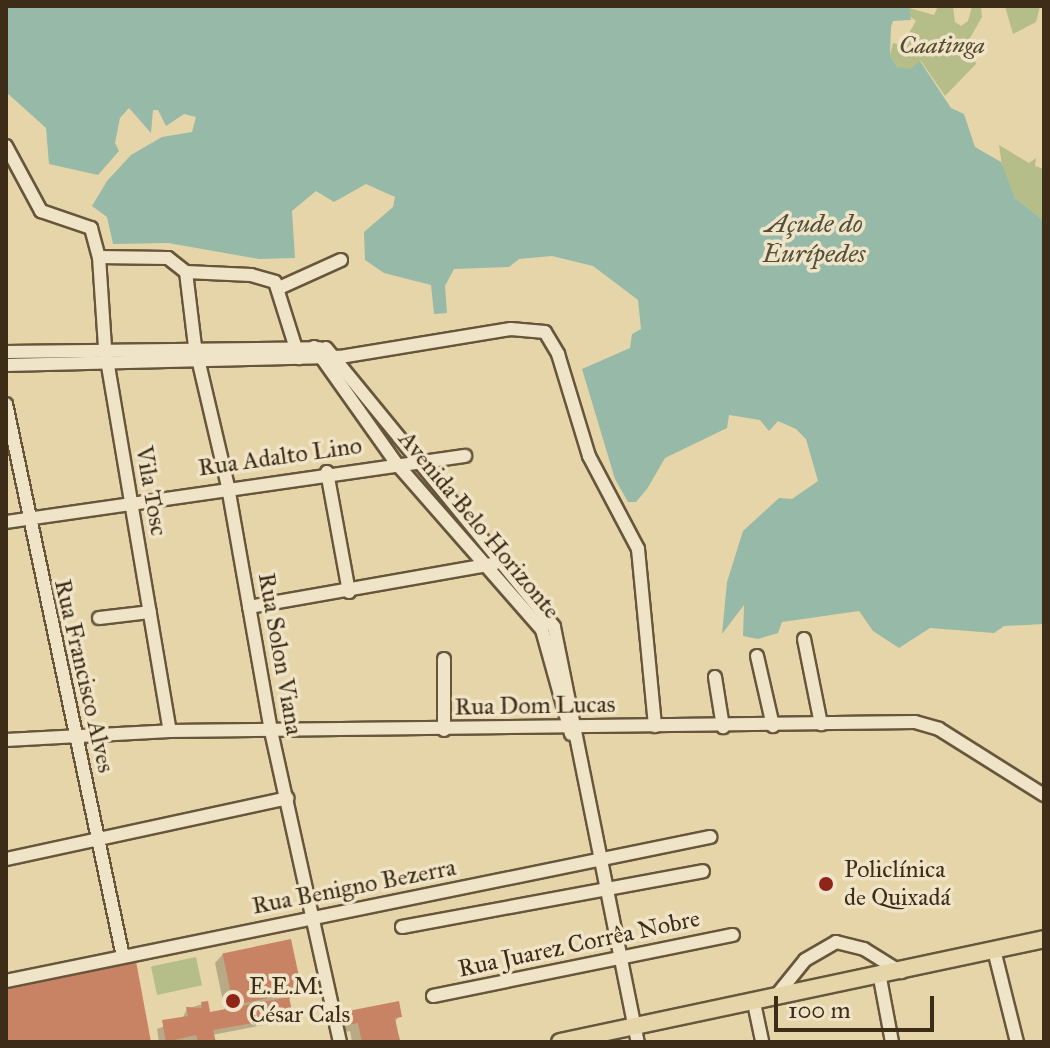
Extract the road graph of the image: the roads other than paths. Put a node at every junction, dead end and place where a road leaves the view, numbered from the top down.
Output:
1 (6, 146) edge
2 (99, 257) junction
3 (341, 260) dead end
4 (186, 272) junction
5 (279, 288) junction
6 (195, 346) junction
7 (6, 352) edge
8 (323, 352) junction
9 (296, 353) junction
10 (106, 354) junction
11 (198, 359) junction
12 (6, 365) edge
13 (6, 404) edge
14 (465, 456) dead end
15 (415, 461) junction
16 (396, 463) junction
17 (327, 472) junction
18 (228, 487) junction
19 (450, 497) junction
20 (130, 501) junction
21 (437, 506) junction
22 (26, 518) junction
23 (6, 522) edge
24 (496, 564) junction
25 (349, 592) junction
26 (249, 607) junction
27 (150, 612) junction
28 (99, 618) dead end
29 (804, 639) dead end
30 (757, 656) dead end
31 (444, 659) dead end
32 (715, 677) dead end
33 (821, 724) junction
34 (655, 726) junction
35 (773, 726) junction
36 (723, 727) junction
37 (572, 728) junction
38 (444, 730) junction
39 (170, 731) junction
40 (271, 731) junction
41 (75, 736) junction
42 (6, 740) edge
43 (1044, 795) edge
44 (287, 798) junction
45 (710, 837) dead end
46 (99, 843) junction
47 (6, 859) edge
48 (602, 859) junction
49 (703, 871) dead end
50 (607, 888) junction
51 (314, 917) junction
52 (402, 927) dead end
53 (733, 935) dead end
54 (1044, 939) edge
55 (994, 950) junction
56 (623, 956) junction
57 (123, 957) junction
58 (901, 972) junction
59 (880, 978) junction
60 (6, 981) edge
61 (433, 996) dead end
62 (774, 999) junction
63 (754, 1003) junction
64 (636, 1034) edge
65 (340, 1042) edge
66 (560, 1042) edge
67 (762, 1042) edge
68 (892, 1042) edge
69 (1017, 1042) edge

1 - 2 street
2 - 4 street
2 - 10 street, Vila Tosc
3 - 5 street
4 - 5 street
4 - 6 street, Rua Solon Viana
5 - 9 street
6 - 9 street
6 - 10 street
6 - 11 street, Rua Solon Viana
7 - 10 street
8 - 9 street
8 - 15 street, Avenida Belo Horizonte
8 - 16 street, Avenida Belo Horizonte
8 - 34 street
9 - 11 street
10 - 11 street
10 - 12 street
10 - 20 street, Vila Tosc
11 - 18 street, Rua Solon Viana
13 - 22 street, Rua Francisco Alves
14 - 15 street, Rua Adalto Lino
15 - 16 street, Rua Adalto Lino
15 - 19 street, Avenida Belo Horizonte
16 - 17 street, Rua Adalto Lino
16 - 21 street, Avenida Belo Horizonte
17 - 18 street, Rua Adalto Lino
17 - 25 street
18 - 20 street, Rua Adalto Lino
18 - 26 street, Rua Solon Viana
19 - 21 street
19 - 24 street, Avenida Belo Horizonte
20 - 22 street, Rua Adalto Lino
20 - 27 street, Vila Tosc
21 - 24 street, Avenida Belo Horizonte
22 - 23 street, Rua Adalto Lino
22 - 41 street, Rua Francisco Alves
24 - 25 street
24 - 37 street, Avenida Belo Horizonte
25 - 26 street
26 - 40 street, Rua Solon Viana
27 - 28 street
27 - 39 street, Vila Tosc
29 - 33 street
30 - 35 street
31 - 38 street
32 - 36 street
33 - 35 street, Rua Dom Lucas
33 - 43 street, Rua Dom Lucas
34 - 36 street, Rua Dom Lucas
34 - 37 street, Rua Dom Lucas
35 - 36 street, Rua Dom Lucas
37 - 38 street, Rua Dom Lucas
37 - 48 street, Avenida Belo Horizonte
38 - 40 street, Rua Dom Lucas
39 - 40 street, Rua Dom Lucas
39 - 41 street, Rua Dom Lucas
40 - 44 street, Rua Solon Viana
41 - 42 street, Rua Dom Lucas
41 - 46 street, Rua Francisco Alves
44 - 46 street
44 - 51 street, Rua Solon Viana
45 - 48 street, Rua Benigno Bezerra
46 - 47 street
46 - 57 street, Rua Francisco Alves
48 - 50 street, Avenida Belo Horizonte
48 - 51 street, Rua Benigno Bezerra
49 - 50 street
50 - 52 street
50 - 56 street, Avenida Belo Horizonte
51 - 57 street, Rua Benigno Bezerra
51 - 65 street, Rua Solon Viana
53 - 56 street, Rua Juarez Corrêa Nobre
54 - 55 main road
55 - 58 main road
55 - 69 street
56 - 61 street, Rua Juarez Corrêa Nobre
56 - 64 street, Avenida Belo Horizonte
57 - 60 street, Rua Benigno Bezerra
58 - 59 main road
58 - 62 street
59 - 62 main road
59 - 68 street
62 - 63 main road
63 - 64 main road
63 - 67 street
64 - 66 main road

